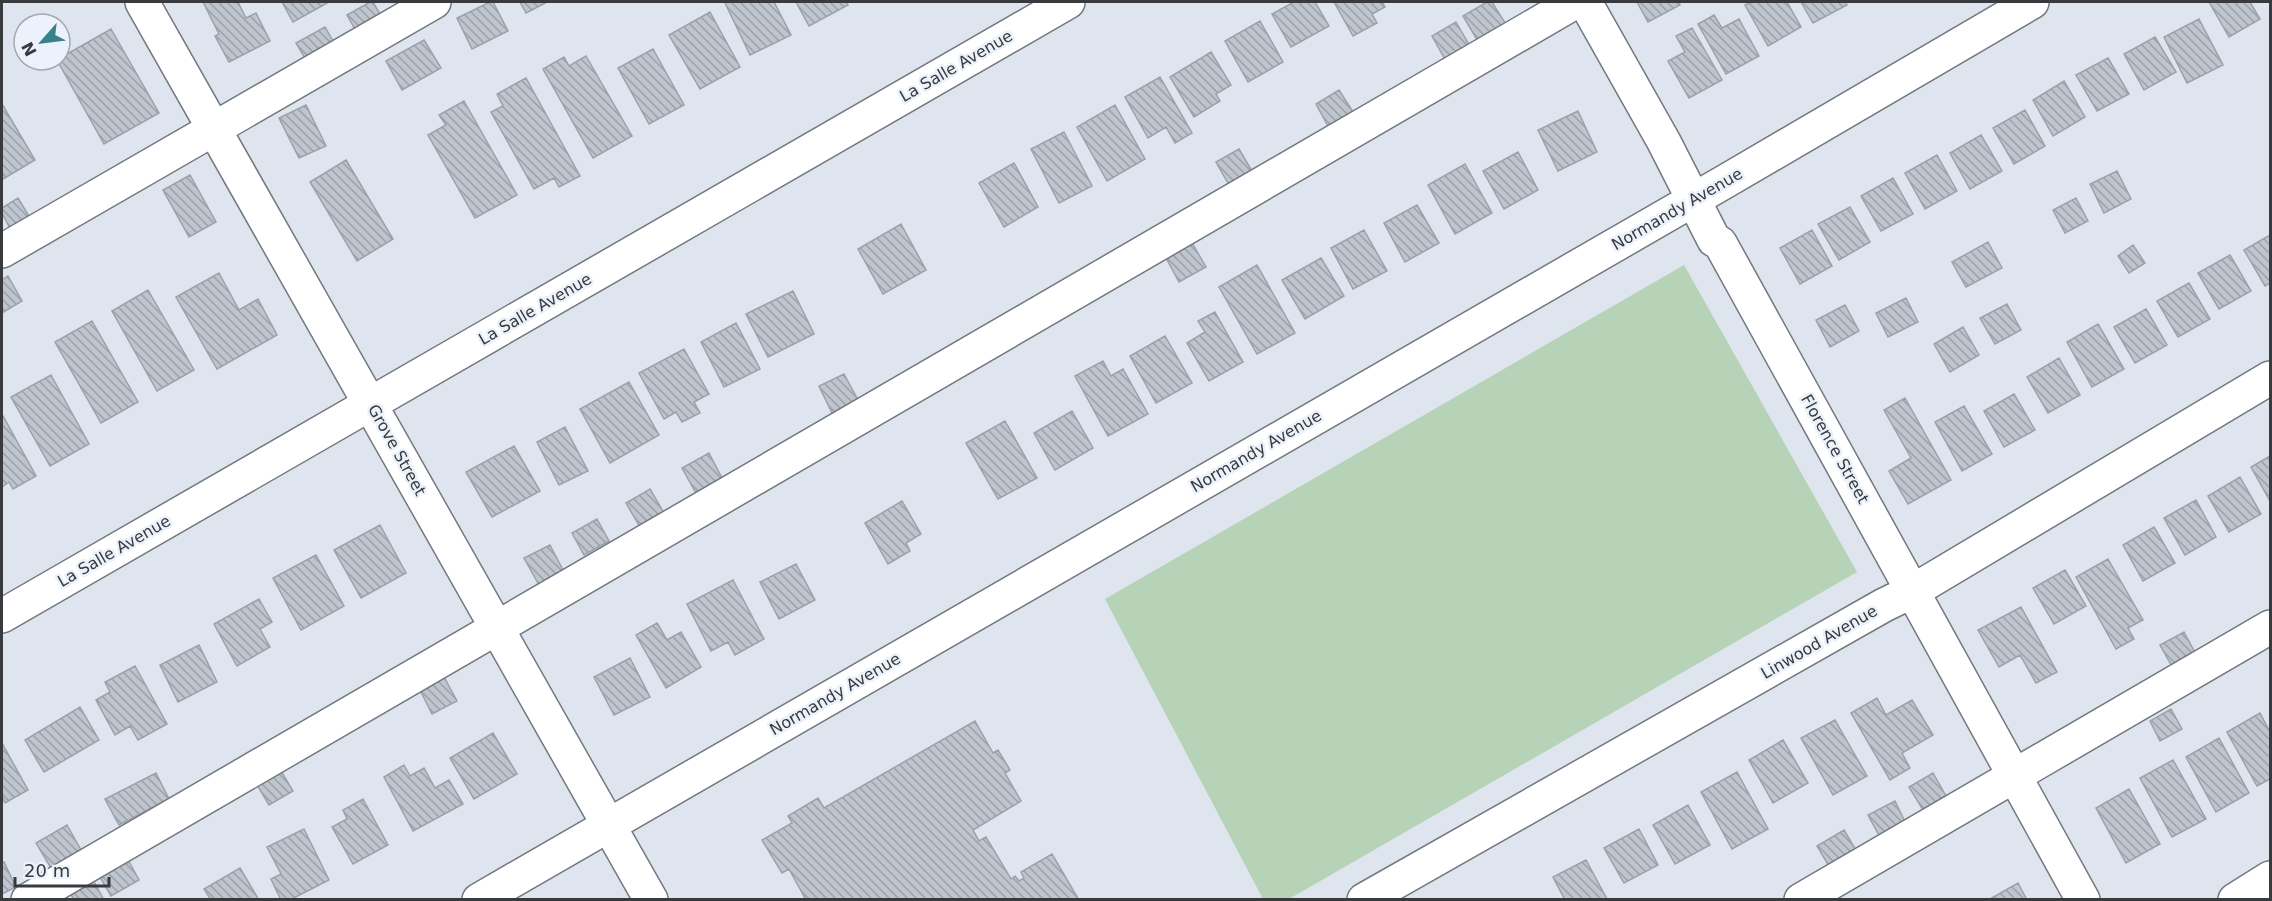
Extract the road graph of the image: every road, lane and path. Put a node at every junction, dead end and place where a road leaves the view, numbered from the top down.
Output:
1 (142, 2) edge
2 (434, 2) edge
3 (1068, 2) edge
4 (1575, 2) edge
5 (1585, 2) edge
6 (2032, 2) edge
7 (214, 128) junction
8 (1694, 200) junction
9 (2, 251) edge
10 (2271, 378) edge
11 (371, 403) junction
12 (1913, 591) junction
13 (2, 616) edge
14 (497, 627) junction
15 (2271, 627) edge
16 (2016, 775) junction
17 (608, 825) junction
18 (2271, 879) edge
19 (28, 900) edge
20 (479, 900) edge
21 (651, 900) edge
22 (1364, 900) edge
23 (1801, 900) edge
24 (2084, 900) edge
25 (2235, 900) edge

1 - 7 street, Grove Street
2 - 7 street
3 - 11 street, La Salle Avenue
4 - 14 street
5 - 8 street, Florence Street
6 - 8 street, Normandy Avenue
7 - 9 street
7 - 11 street, Grove Street
8 - 12 street, Florence Street
8 - 17 street, Normandy Avenue
10 - 12 street, Linwood Avenue
11 - 13 street, La Salle Avenue
11 - 14 street, Grove Street
12 - 16 street, Florence Street
12 - 22 street, Linwood Avenue
14 - 17 street, Grove Street
14 - 19 street
15 - 16 street
16 - 23 street
16 - 24 street, Florence Street
17 - 20 street, Normandy Avenue
17 - 21 street, Grove Street
18 - 25 street

